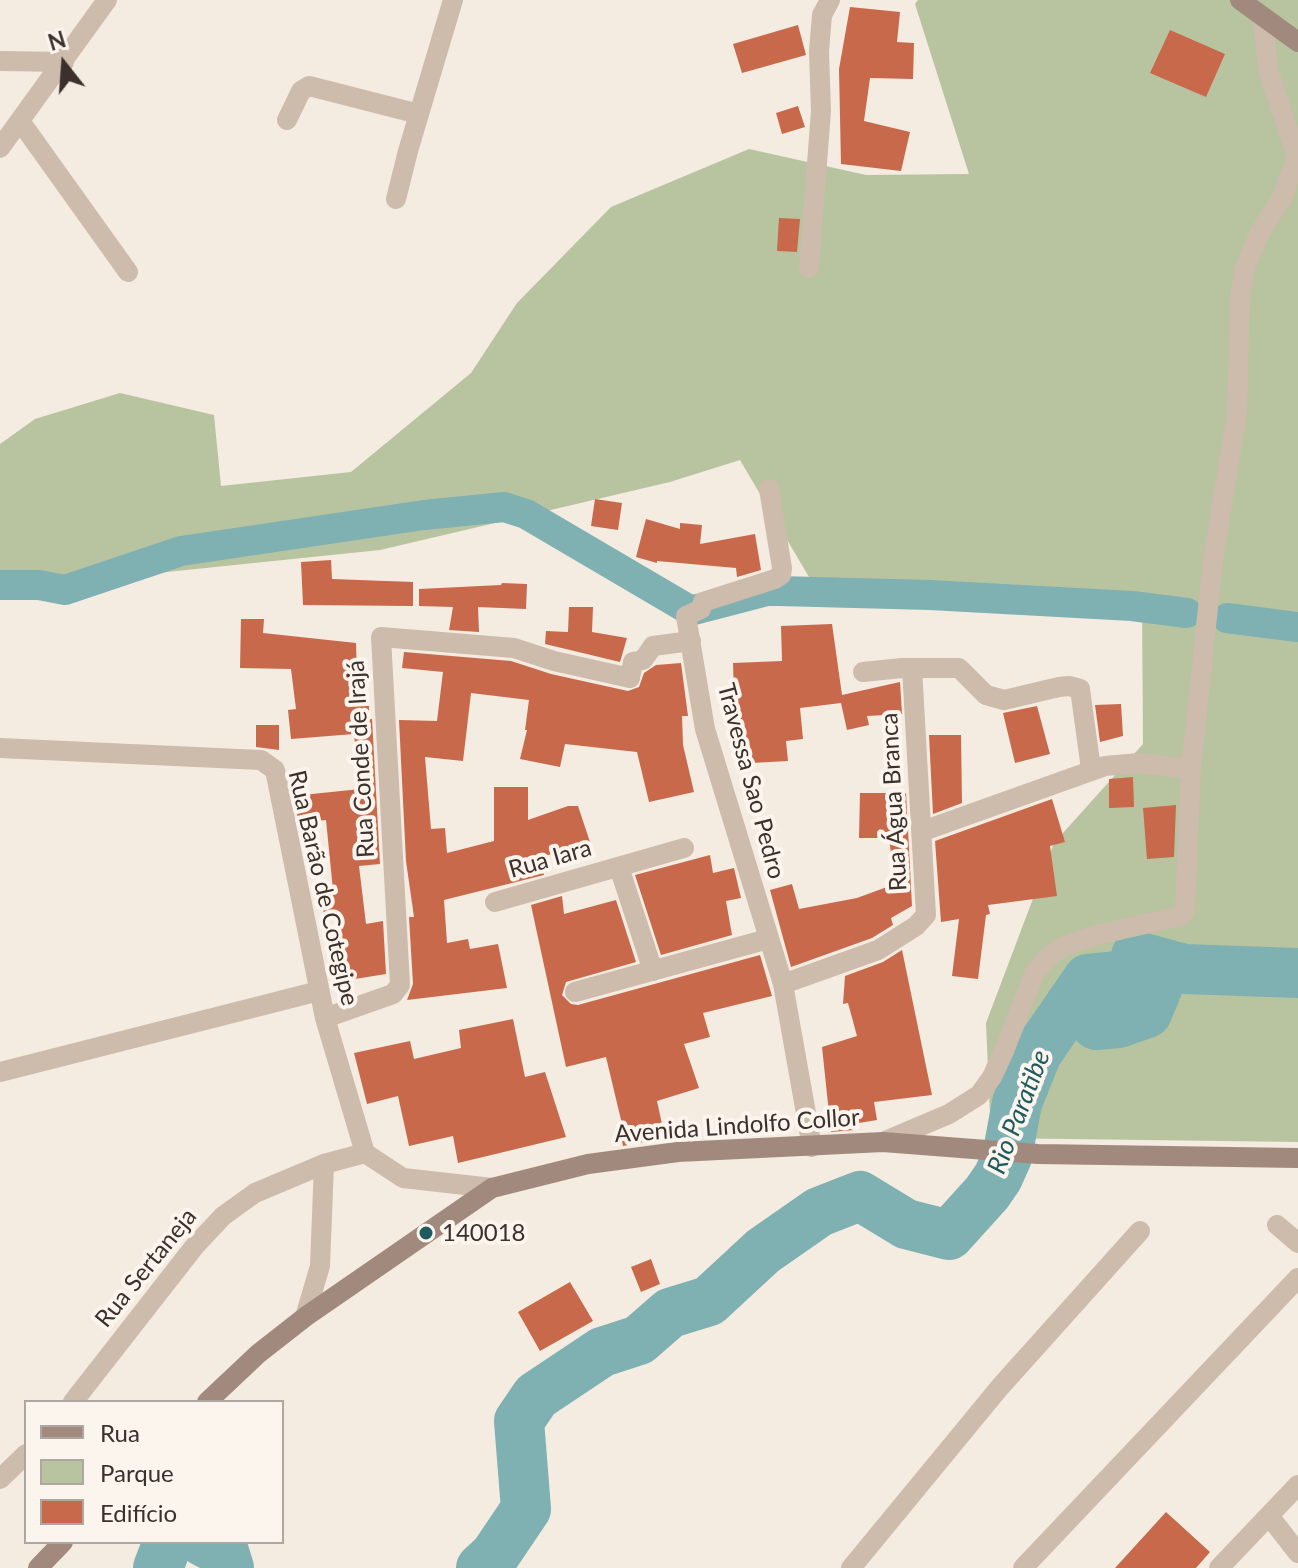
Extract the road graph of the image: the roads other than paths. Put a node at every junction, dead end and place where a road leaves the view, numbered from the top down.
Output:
1 (107, 0) edge
2 (453, 0) edge
3 (830, 0) edge
4 (1240, 0) edge
5 (1263, 17) junction
6 (1298, 42) edge
7 (0, 61) edge
8 (64, 62) junction
9 (419, 114) junction
10 (287, 120) dead end
11 (20, 121) junction
12 (0, 148) edge
13 (396, 199) dead end
14 (809, 268) dead end
15 (128, 272) dead end
16 (769, 489) dead end
17 (691, 641) junction
18 (912, 668) junction
19 (863, 672) dead end
20 (0, 748) edge
21 (1091, 769) junction
22 (1191, 769) junction
23 (923, 831) junction
24 (684, 848) dead end
25 (619, 867) junction
26 (495, 902) dead end
27 (768, 939) junction
28 (653, 971) junction
29 (783, 984) junction
30 (319, 991) junction
31 (575, 992) dead end
32 (325, 1018) junction
33 (0, 1072) edge
34 (883, 1142) junction
35 (812, 1147) junction
36 (365, 1153) junction
37 (1298, 1158) edge
38 (324, 1164) junction
39 (492, 1188) junction
40 (1277, 1225) dead end
41 (1140, 1231) dead end
42 (1298, 1243) edge
43 (1298, 1278) edge
44 (305, 1317) junction
45 (75, 1400) edge
46 (209, 1400) edge
47 (24, 1456) edge
48 (0, 1479) edge
49 (1298, 1485) edge
50 (1270, 1517) junction
51 (61, 1544) edge
52 (1298, 1553) edge
53 (38, 1568) edge
54 (851, 1568) edge
55 (1023, 1568) edge
56 (1219, 1568) edge

1 - 8 street
2 - 9 street
3 - 14 street
4 - 5 main road
5 - 6 main road
5 - 22 street
7 - 8 street
8 - 11 street
9 - 10 street
9 - 13 street
11 - 12 street
11 - 15 street
16 - 17 street, Travessa Sao Pedro
17 - 27 street, Travessa Sao Pedro
17 - 32 street, Rua Conde de Irajá
18 - 19 street
18 - 21 street
18 - 23 street, Rua Água Branca
20 - 30 street, Rua Barão de Cotegipe
21 - 22 street
21 - 23 street
22 - 34 street
23 - 29 street, Rua Água Branca
24 - 25 street, Rua Iara
25 - 26 street, Rua Iara
25 - 28 street, Rua Iara
27 - 28 street
27 - 29 street, Travessa Sao Pedro
28 - 31 street
29 - 35 street, Travessa Sao Pedro
30 - 32 street, Rua Barão de Cotegipe
30 - 33 street
32 - 36 street, Rua Barão de Cotegipe
34 - 35 main road, Avenida Lindolfo Collor
34 - 37 main road, Avenida Lindolfo Collor
35 - 39 main road, Avenida Lindolfo Collor
36 - 38 street, Rua Sertaneja
36 - 39 street
38 - 44 street
38 - 45 street, Rua Sertaneja
39 - 44 main road, Avenida Lindolfo Collor
40 - 42 street
41 - 54 street
43 - 55 street
44 - 46 main road, Avenida Lindolfo Collor
47 - 48 street
49 - 50 street
50 - 52 street
50 - 56 street
51 - 53 main road

